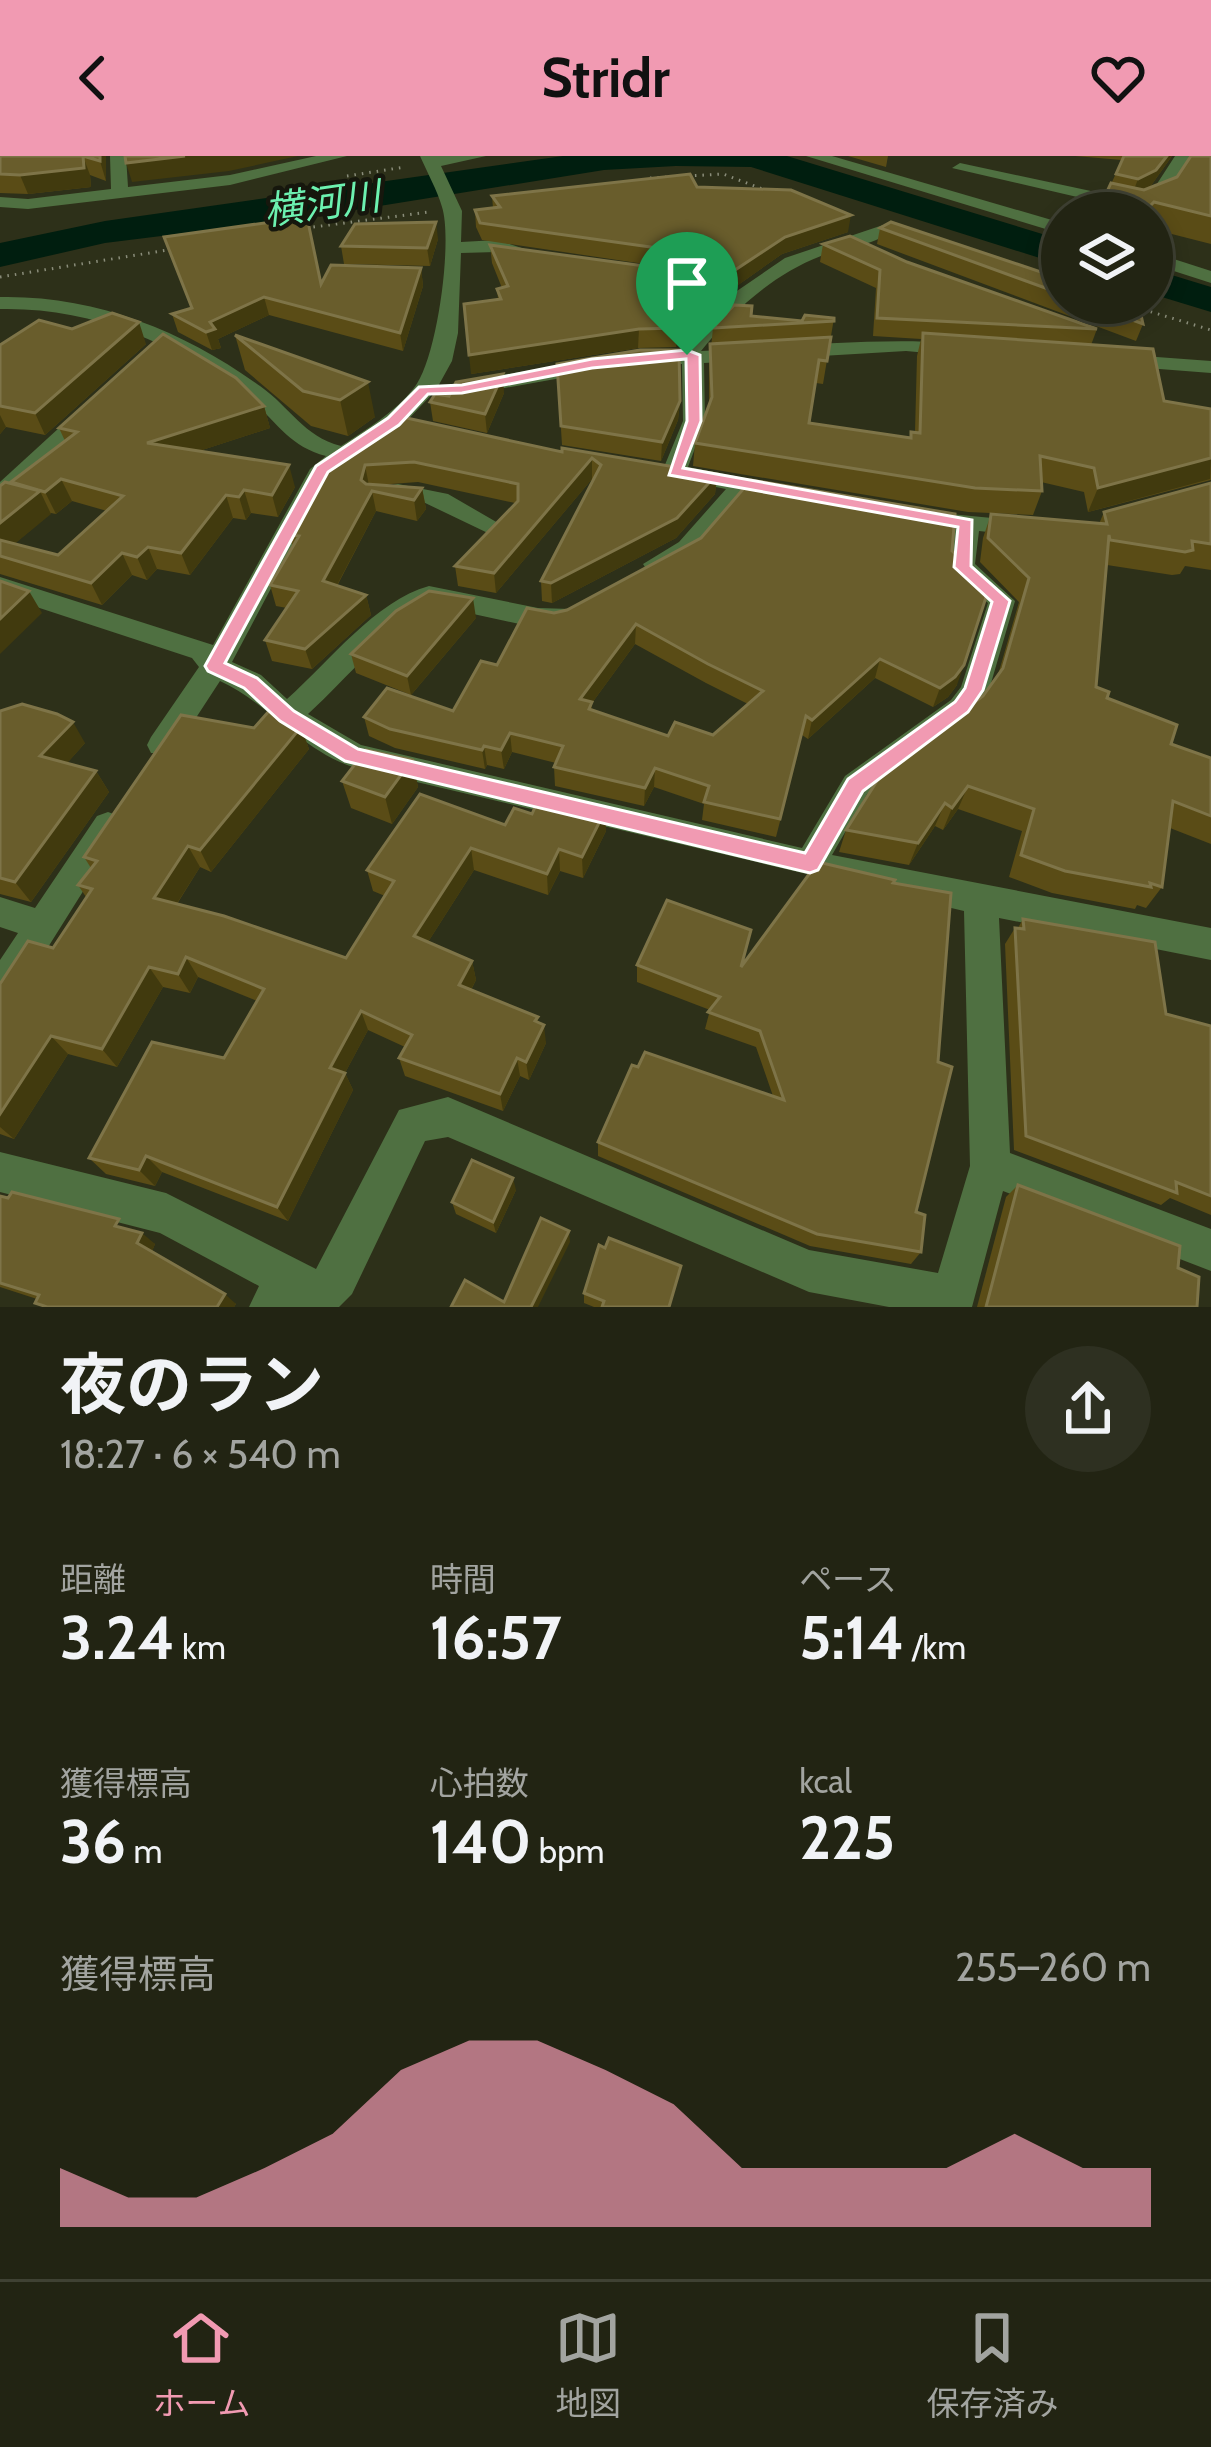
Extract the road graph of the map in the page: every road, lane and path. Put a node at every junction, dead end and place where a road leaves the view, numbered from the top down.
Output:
1 (118, 156) edge
2 (339, 156) edge
3 (478, 156) edge
4 (814, 156) edge
5 (1184, 156) edge
6 (430, 159) edge
7 (960, 168) dead end
8 (640, 180) edge
9 (120, 191) junction
10 (1065, 192) edge
11 (1165, 192) edge
12 (780, 195) edge
13 (973, 200) junction
14 (0, 202) edge
15 (1041, 205) edge
16 (451, 209) junction
17 (1041, 222) edge
18 (302, 229) edge
19 (883, 230) edge
20 (849, 244) junction
21 (176, 248) edge
22 (454, 248) junction
23 (870, 253) edge
24 (550, 259) edge
25 (1173, 265) edge
26 (653, 275) edge
27 (429, 276) dead end
28 (0, 277) edge
29 (452, 277) junction
30 (1211, 277) edge
31 (0, 302) edge
32 (731, 304) junction
33 (1173, 318) edge
34 (1211, 330) edge
35 (1097, 349) edge
36 (988, 352) edge
37 (690, 355) junction
38 (1211, 367) edge
39 (424, 390) junction
40 (102, 400) edge
41 (342, 453) junction
42 (742, 486) junction
43 (0, 495) edge
44 (379, 495) edge
45 (809, 497) edge
46 (899, 512) edge
47 (967, 524) junction
48 (492, 528) edge
49 (1049, 529) edge
50 (631, 577) edge
51 (0, 586) edge
52 (580, 607) edge
53 (214, 666) junction
54 (287, 716) junction
55 (810, 864) junction
56 (980, 900) junction
57 (0, 912) edge
58 (41, 926) junction
59 (1211, 944) edge
60 (0, 991) edge
61 (990, 1166) junction
62 (0, 1172) edge
63 (1211, 1250) edge
64 (280, 1293) edge
65 (951, 1302) edge

1 - 9 street
2 - 9 street
3 - 6 street
4 - 13 street
5 - 11 street
6 - 16 street
7 - 10 street
8 - 12 path
9 - 14 street
13 - 15 street
13 - 17 street
16 - 18 path
16 - 22 street
19 - 20 street
20 - 23 street
20 - 32 street
21 - 28 path
22 - 24 street
22 - 29 street
25 - 30 street
26 - 32 street
27 - 29 street
29 - 39 street
31 - 41 street
32 - 37 street
33 - 34 path
35 - 38 street
36 - 37 street
37 - 39 street
37 - 42 street
39 - 41 street
40 - 43 street
41 - 53 street
42 - 45 street
42 - 50 street
44 - 48 street
46 - 47 street
47 - 49 street
47 - 55 street
51 - 53 street
52 - 54 street
53 - 54 street
53 - 58 street
54 - 55 street
55 - 56 street
56 - 59 street
56 - 61 street
57 - 58 street
58 - 60 street
61 - 63 street
61 - 65 street
62 - 64 street
64 - 65 street

